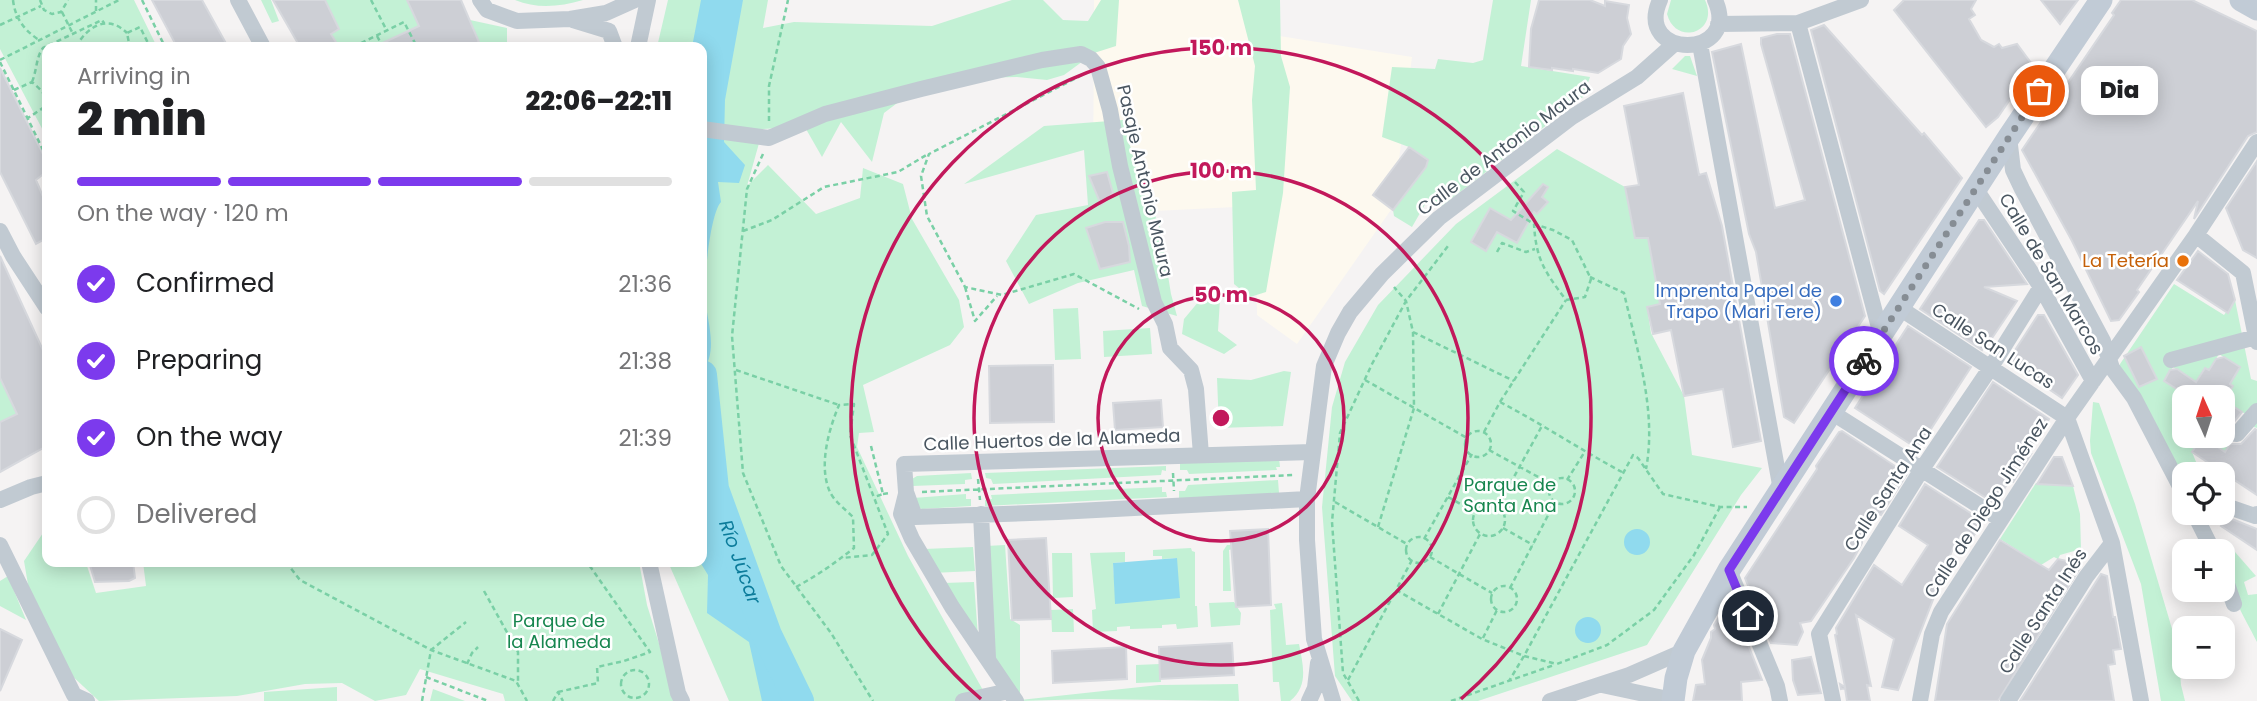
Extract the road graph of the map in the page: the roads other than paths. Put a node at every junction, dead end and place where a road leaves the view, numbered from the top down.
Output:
1 (238, 0) edge
2 (480, 0) edge
3 (635, 0) edge
4 (648, 0) edge
5 (1647, 0) edge
6 (1660, 0) edge
7 (1715, 0) edge
8 (1861, 0) edge
9 (2101, 0) edge
10 (2241, 0) edge
11 (2257, 9) edge
12 (570, 19) junction
13 (1656, 20) junction
14 (1798, 23) junction
15 (1718, 24) junction
16 (260, 42) edge
17 (613, 42) edge
18 (639, 42) edge
19 (1674, 44) junction
20 (1700, 44) junction
21 (707, 130) edge
22 (2009, 137) junction
23 (2257, 142) edge
24 (1975, 187) junction
25 (0, 231) edge
26 (2196, 235) junction
27 (2041, 287) junction
28 (42, 301) edge
29 (1898, 307) junction
30 (1881, 335) junction
31 (2256, 339) edge
32 (2108, 357) junction
33 (2171, 360) dead end
34 (1991, 367) junction
35 (2093, 381) junction
36 (2257, 411) edge
37 (1831, 412) junction
38 (2067, 418) junction
39 (2235, 434) edge
40 (1312, 452) junction
41 (1201, 455) junction
42 (1922, 469) junction
43 (2172, 471) edge
44 (42, 484) edge
45 (1781, 490) junction
46 (906, 492) junction
47 (1307, 499) junction
48 (0, 500) edge
49 (2235, 509) edge
50 (981, 514) junction
51 (2257, 514) edge
52 (2000, 519) junction
53 (2112, 543) junction
54 (0, 545) edge
55 (650, 567) edge
56 (5, 570) edge
57 (1729, 570) junction
58 (1684, 651) junction
59 (1319, 657) junction
60 (988, 658) junction
61 (1600, 684) junction
62 (1622, 695) edge
63 (1012, 696) edge
64 (1673, 700) edge
65 (87, 701) edge
66 (682, 701) edge
67 (963, 701) edge
68 (1309, 701) edge
69 (1333, 701) edge
70 (1550, 701) edge
71 (1780, 701) edge
72 (1833, 701) edge
73 (1920, 701) edge
74 (2008, 701) edge
75 (2141, 701) edge

1 - 16 street
2 - 12 street
3 - 12 street
4 - 18 street
5 - 13 street
6 - 13 street
7 - 15 street
8 - 14 street
9 - 22 main road
10 - 11 main road
12 - 17 street
13 - 19 street
14 - 15 street
14 - 30 street
15 - 20 street
19 - 20 street
19 - 40 street, Calle de Antonio Maura
20 - 45 street
21 - 41 street, Pasaje Antonio Maura
22 - 24 main road
22 - 32 street
23 - 26 street
24 - 27 street, Calle de San Marcos
24 - 29 main road
25 - 28 street
26 - 31 street
26 - 32 street, Calle de Diego Jiménez
27 - 34 street, Calle Santa Ana
27 - 35 street, Calle de San Marcos
29 - 30 main road
29 - 34 street, Calle San Lucas
30 - 37 main road
31 - 33 street
32 - 35 street, Calle de Diego Jiménez
32 - 43 street
34 - 38 street, Calle San Lucas
34 - 42 street, Calle Santa Ana
35 - 38 street, Calle de Diego Jiménez
36 - 39 street
37 - 42 street
37 - 45 main road
38 - 52 street, Calle de Diego Jiménez
38 - 53 street
40 - 41 street, Calle Huertos de la Alameda
40 - 47 street, Calle de Antonio Maura
41 - 46 street, Calle Huertos de la Alameda
42 - 52 street
42 - 72 street, Calle Santa Ana
44 - 48 street
45 - 57 main road
46 - 50 street
46 - 60 street
47 - 50 street
47 - 59 street, Calle de Antonio Maura
49 - 51 street
50 - 60 street
52 - 73 street, Calle de Diego Jiménez
53 - 74 street, Calle Santa Inés
53 - 75 street
54 - 56 street
55 - 66 street
56 - 65 street
57 - 58 main road
57 - 71 street
58 - 61 street
58 - 64 main road
59 - 68 street, Calle de Antonio Maura
59 - 69 street, Calle de Antonio Maura
60 - 63 street
61 - 62 street
61 - 70 street
62 - 64 street
63 - 67 street

